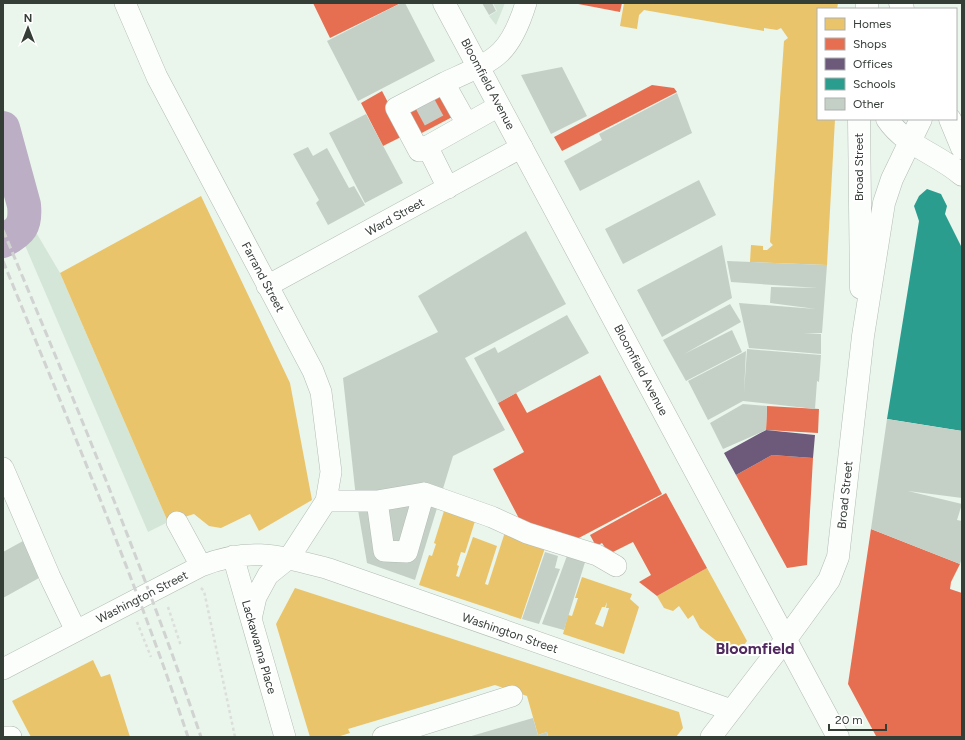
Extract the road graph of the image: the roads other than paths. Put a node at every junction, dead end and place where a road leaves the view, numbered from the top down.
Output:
1 (125, 3) edge
2 (444, 3) edge
3 (526, 3) edge
4 (479, 67) junction
5 (444, 83) junction
6 (499, 106) junction
7 (859, 120) edge
8 (888, 120) edge
9 (921, 120) edge
10 (950, 120) edge
11 (467, 124) junction
12 (435, 136) junction
13 (910, 142) junction
14 (522, 147) junction
15 (962, 148) edge
16 (962, 175) edge
17 (448, 188) junction
18 (268, 286) junction
19 (863, 336) junction
20 (3, 468) edge
21 (424, 493) junction
22 (326, 501) junction
23 (377, 501) junction
24 (178, 522) dead end
25 (233, 556) junction
26 (288, 558) junction
27 (616, 566) dead end
28 (199, 576) junction
29 (251, 619) junction
30 (76, 631) junction
31 (786, 639) junction
32 (3, 669) edge
33 (512, 696) dead end
34 (731, 710) junction
35 (3, 736) edge
36 (11, 737) edge
37 (284, 737) edge
38 (383, 737) edge
39 (711, 737) edge
40 (838, 737) edge

1 - 18 street, Farrand Street
2 - 4 main road, Bloomfield Avenue
3 - 4 street
4 - 5 street
4 - 6 main road, Bloomfield Avenue
5 - 11 street
5 - 12 street
6 - 11 street
6 - 14 main road, Bloomfield Avenue
7 - 19 main road, Broad Street
8 - 13 main road
9 - 13 main road, Broad Street
10 - 15 main road
11 - 12 street
12 - 17 street
13 - 16 main road
13 - 19 main road, Broad Street
14 - 17 street, Ward Street
14 - 31 main road, Bloomfield Avenue
17 - 18 street, Ward Street
18 - 22 street, Farrand Street
19 - 31 main road, Broad Street
20 - 30 street
21 - 23 street
21 - 23 street
21 - 27 street
22 - 23 street
22 - 26 street, Farrand Street
24 - 28 street
25 - 26 street, Washington Street
25 - 28 street, Washington Street
25 - 29 street, Lackawanna Place
26 - 29 street
26 - 34 street, Washington Street
28 - 30 street, Washington Street
29 - 37 street, Lackawanna Place
30 - 32 street, Washington Street
31 - 34 street
31 - 40 main road, Bloomfield Avenue
33 - 38 street
34 - 39 street
35 - 36 street

